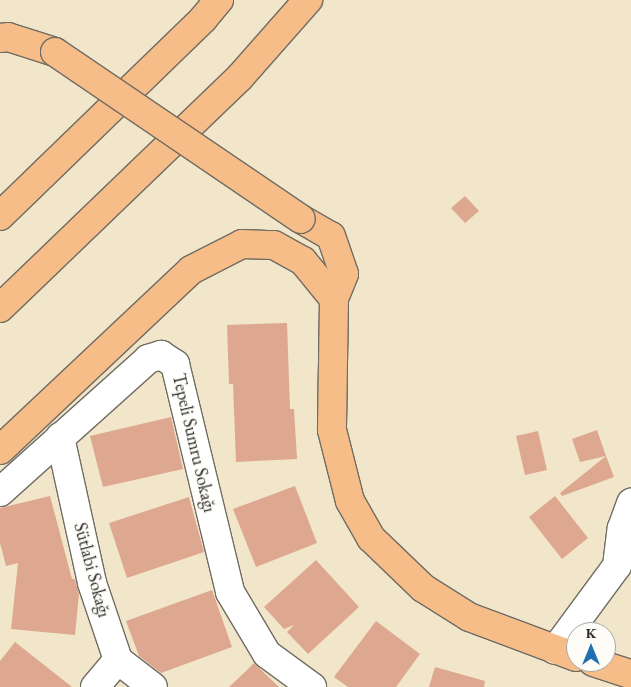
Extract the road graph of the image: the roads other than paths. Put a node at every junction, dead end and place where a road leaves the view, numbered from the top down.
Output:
1 (219, 0) edge
2 (308, 0) edge
3 (0, 38) edge
4 (0, 216) edge
5 (334, 299) junction
6 (0, 308) edge
7 (60, 436) junction
8 (0, 450) edge
9 (0, 492) edge
10 (628, 520) edge
11 (565, 653) edge
12 (118, 660) junction
13 (616, 669) edge
14 (631, 674) edge
15 (95, 687) edge
16 (153, 687) edge
17 (312, 687) edge

1 - 4 main road
2 - 6 main road
3 - 5 main road, bridge
5 - 8 main road
5 - 11 main road
7 - 9 street, Tepeli Sumru Sokağı
7 - 12 street, Sütlabi Sokağı
7 - 17 street, Tepeli Sumru Sokağı
10 - 11 street
12 - 15 street
12 - 16 street
13 - 14 main road

